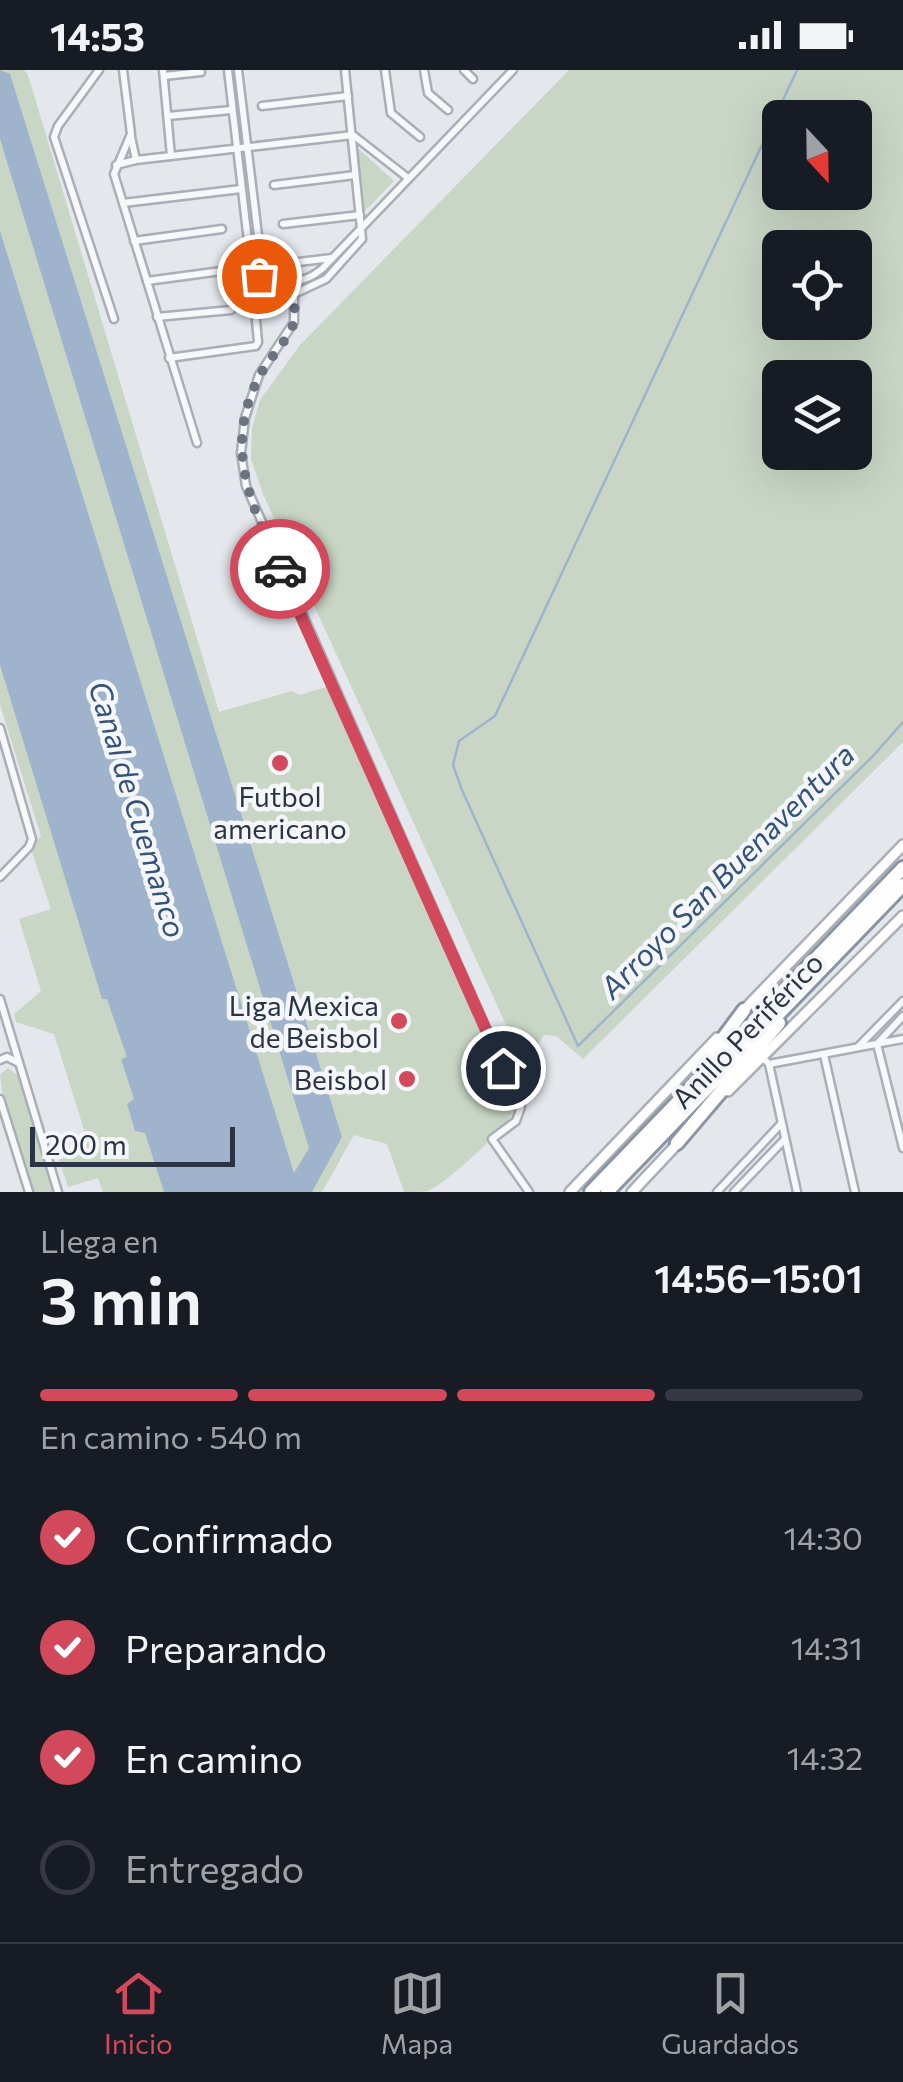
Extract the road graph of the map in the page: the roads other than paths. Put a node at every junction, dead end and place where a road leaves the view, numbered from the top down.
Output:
1 (100, 70) edge
2 (122, 70) edge
3 (228, 70) edge
4 (238, 70) edge
5 (346, 70) edge
6 (385, 70) edge
7 (424, 70) edge
8 (464, 70) edge
9 (512, 70) edge
10 (201, 72) edge
11 (163, 73) edge
12 (472, 79) dead end
13 (348, 96) junction
14 (262, 106) dead end
15 (232, 110) junction
16 (448, 110) dead end
17 (168, 116) junction
18 (131, 134) junction
19 (353, 135) junction
20 (420, 136) dead end
21 (246, 148) junction
22 (237, 149) junction
23 (171, 156) junction
24 (136, 160) junction
25 (116, 165) junction
26 (356, 176) junction
27 (408, 178) junction
28 (274, 185) dead end
29 (241, 189) junction
30 (123, 203) junction
31 (360, 214) junction
32 (283, 224) dead end
33 (361, 228) junction
34 (222, 229) dead end
35 (134, 241) junction
36 (333, 258) junction
37 (264, 266) junction
38 (252, 267) junction
39 (147, 281) junction
40 (294, 282) junction
41 (294, 294) junction
42 (231, 310) dead end
43 (156, 317) junction
44 (114, 319) dead end
45 (170, 358) junction
46 (197, 443) dead end
47 (0, 728) edge
48 (903, 845) edge
49 (903, 868) edge
50 (0, 877) edge
51 (903, 885) edge
52 (903, 916) edge
53 (803, 988) junction
54 (0, 999) edge
55 (903, 1001) edge
56 (744, 1010) junction
57 (903, 1016) edge
58 (903, 1039) edge
59 (858, 1047) junction
60 (878, 1048) junction
61 (824, 1054) junction
62 (0, 1060) edge
63 (765, 1061) junction
64 (20, 1064) junction
65 (692, 1088) junction
66 (0, 1099) edge
67 (780, 1124) junction
68 (784, 1140) junction
69 (677, 1143) junction
70 (903, 1148) edge
71 (28, 1192) edge
72 (58, 1192) edge
73 (530, 1192) edge
74 (570, 1192) edge
75 (591, 1192) edge
76 (607, 1192) edge
77 (632, 1192) edge
78 (716, 1192) edge
79 (734, 1192) edge
80 (797, 1192) edge
81 (856, 1192) edge

1 - 44 street
2 - 18 street
3 - 15 street
4 - 21 street
5 - 13 street
6 - 20 street
7 - 16 street
8 - 12 street
9 - 27 street
10 - 11 street
11 - 17 street
13 - 14 street
13 - 19 street
15 - 17 street
15 - 22 street
17 - 23 street
18 - 24 street
18 - 25 street
19 - 21 street
19 - 26 street
19 - 27 street
21 - 22 street
21 - 37 street
22 - 23 street
22 - 29 street
23 - 24 street
24 - 25 street
25 - 30 street
26 - 28 street
26 - 31 street
27 - 33 street
29 - 30 street
29 - 38 street
30 - 35 street
31 - 32 street
31 - 33 street
33 - 36 street
33 - 41 street
34 - 35 street
35 - 39 street
36 - 37 street
36 - 40 street
37 - 40 street
38 - 39 street
38 - 41 street
38 - 45 street
39 - 43 street
40 - 41 street
41 - 73 street
42 - 43 street
43 - 45 street
45 - 46 street
47 - 50 street
48 - 56 main road
49 - 65 highway, Anillo Periférico
51 - 53 highway, Anillo Periférico
52 - 63 main road
53 - 69 highway
53 - 76 highway, Anillo Periférico
54 - 64 street
55 - 59 street
56 - 65 highway
56 - 74 main road
57 - 60 street
58 - 60 street
59 - 60 street
59 - 61 street
60 - 70 street
61 - 63 street
61 - 81 street
62 - 64 street
63 - 67 street
63 - 69 main road
64 - 72 street
65 - 75 highway, Anillo Periférico
66 - 71 street
67 - 68 street
67 - 78 street
68 - 79 street
68 - 80 street
69 - 77 main road

